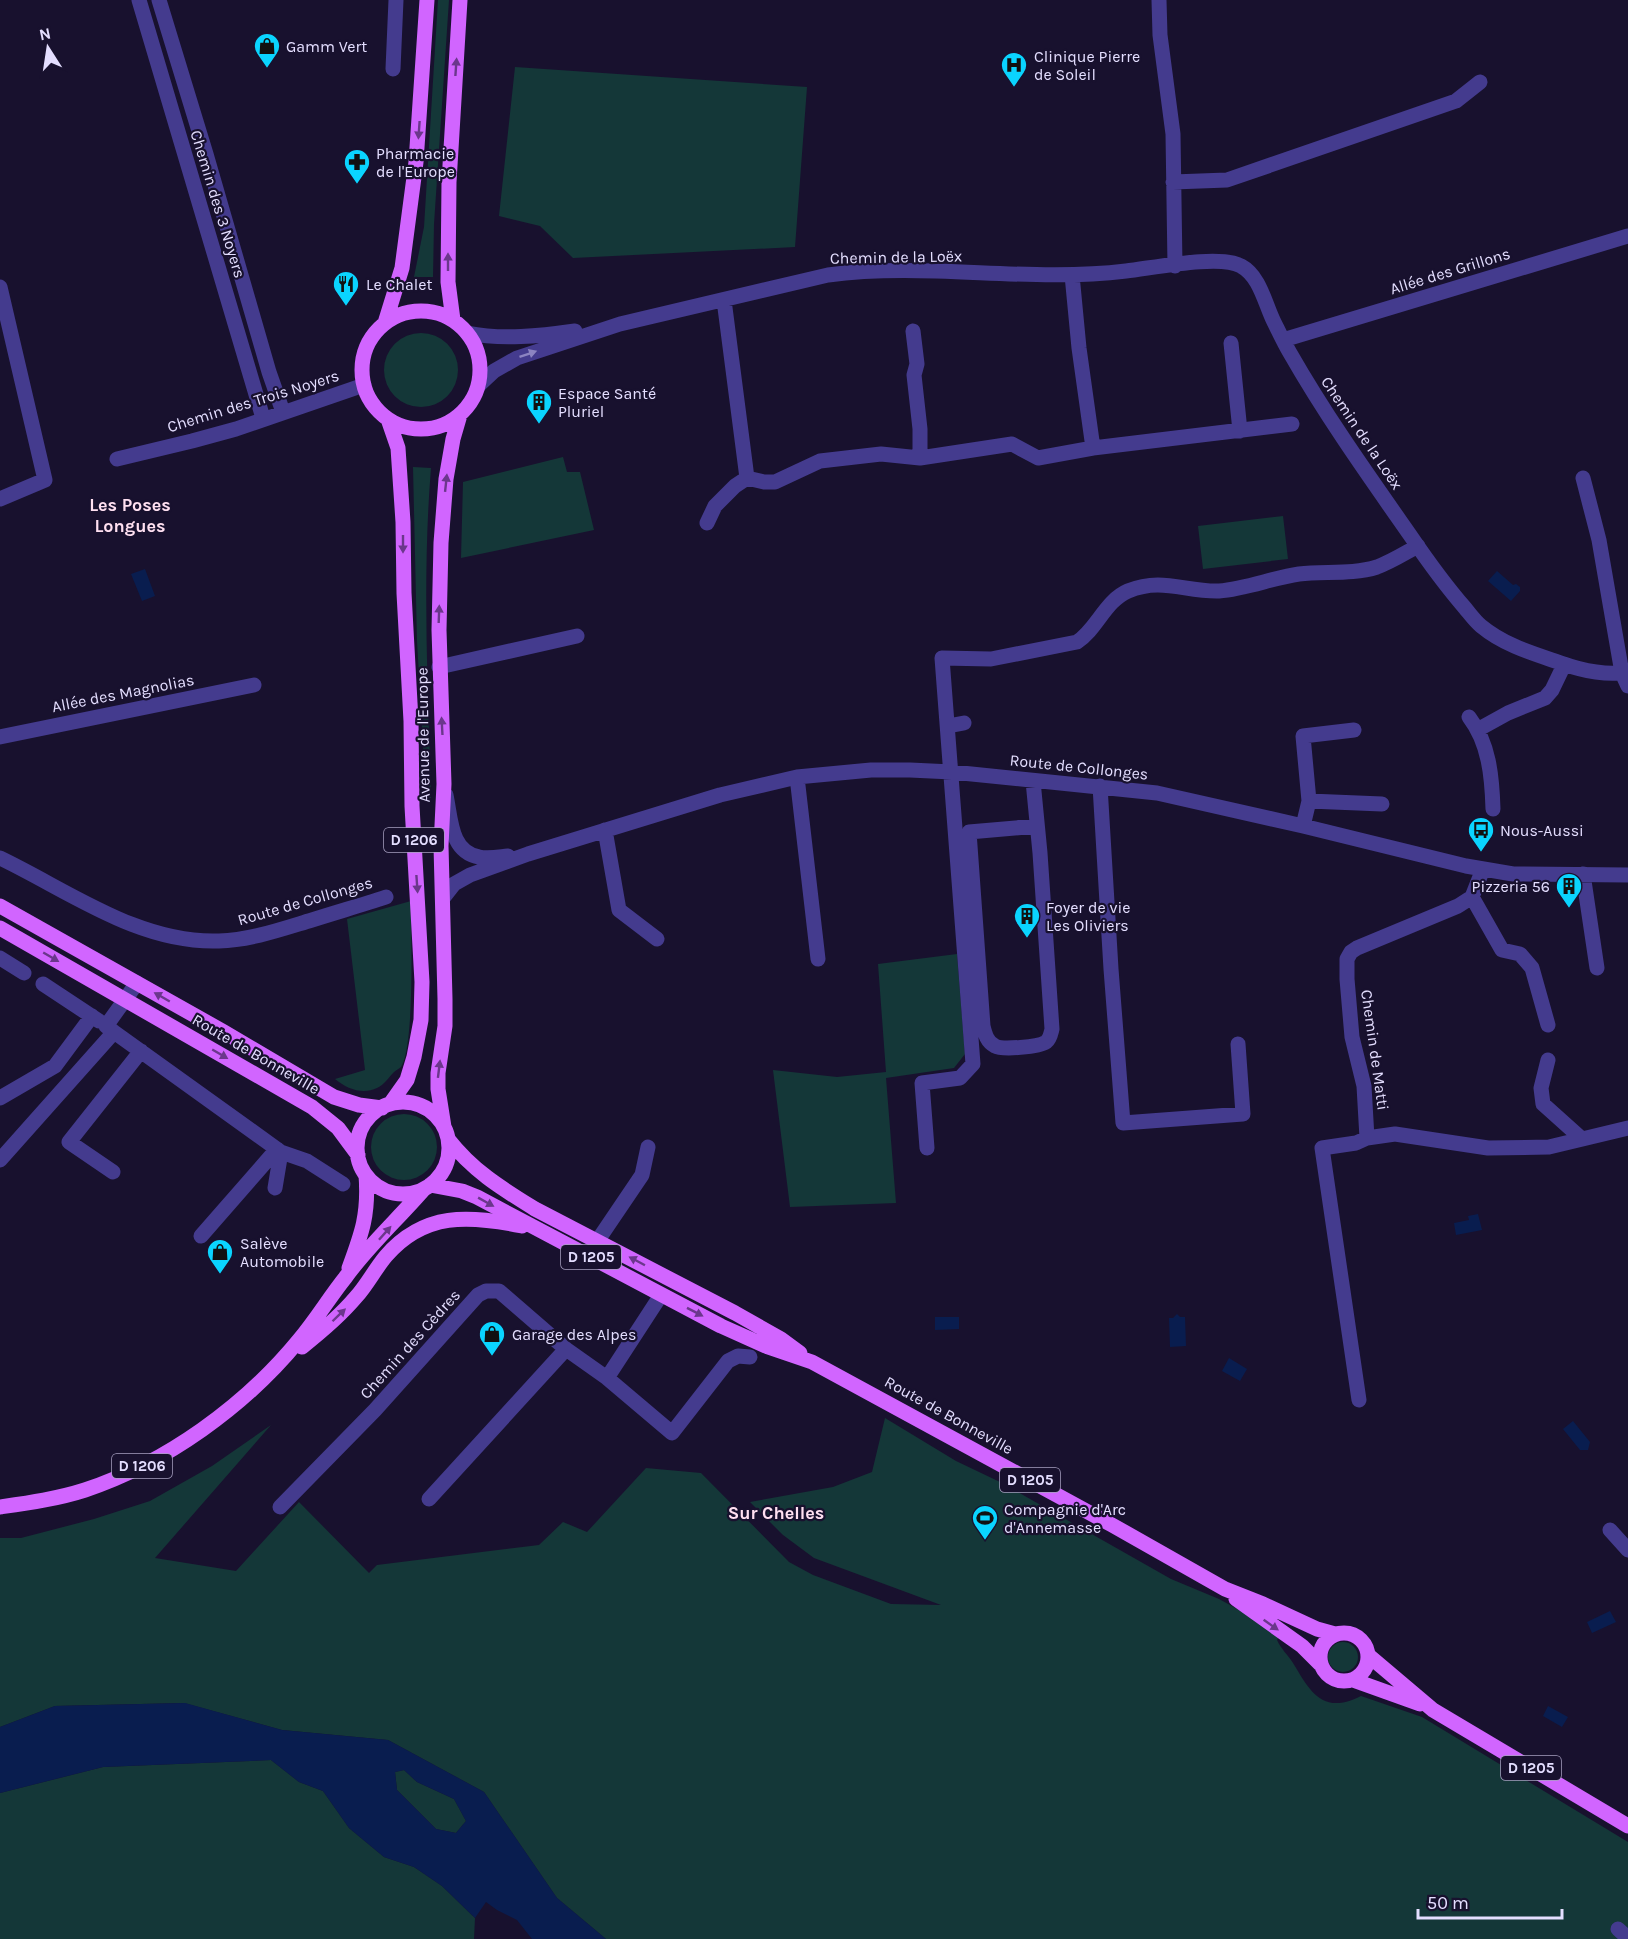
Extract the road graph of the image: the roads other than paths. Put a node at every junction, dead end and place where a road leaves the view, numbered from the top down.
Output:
1 (139, 0) edge
2 (159, 0) edge
3 (396, 0) edge
4 (427, 0) edge
5 (460, 0) edge
6 (1158, 0) edge
7 (393, 69) dead end
8 (1480, 82) dead end
9 (1173, 182) junction
10 (1628, 236) edge
11 (1175, 266) junction
12 (1072, 275) junction
13 (0, 287) edge
14 (724, 300) junction
15 (453, 320) junction
16 (385, 323) junction
17 (620, 324) junction
18 (913, 331) dead end
19 (467, 333) junction
20 (1283, 340) junction
21 (1231, 343) dead end
22 (364, 385) junction
23 (479, 385) junction
24 (283, 412) junction
25 (460, 415) junction
26 (263, 418) junction
27 (388, 419) junction
28 (1292, 424) dead end
29 (1240, 431) junction
30 (1093, 448) junction
31 (920, 458) junction
32 (117, 459) dead end
33 (747, 478) junction
34 (1583, 478) dead end
35 (0, 499) edge
36 (707, 523) dead end
37 (1418, 546) junction
38 (577, 636) dead end
39 (1564, 664) junction
40 (439, 667) junction
41 (1626, 677) edge
42 (254, 685) dead end
43 (964, 723) dead end
44 (948, 726) junction
45 (1354, 730) dead end
46 (0, 736) edge
47 (952, 772) junction
48 (797, 777) junction
49 (1033, 781) junction
50 (444, 784) junction
51 (1100, 786) junction
52 (1309, 801) junction
53 (1382, 804) dead end
54 (1493, 809) dead end
55 (1037, 826) junction
56 (1303, 826) junction
57 (605, 830) junction
58 (528, 854) junction
59 (0, 858) edge
60 (1482, 869) junction
61 (1583, 874) junction
62 (1628, 875) edge
63 (386, 897) dead end
64 (1472, 897) junction
65 (443, 898) junction
66 (0, 906) edge
67 (20, 917) junction
68 (2, 933) edge
69 (657, 939) dead end
70 (0, 958) edge
71 (818, 959) dead end
72 (1597, 968) dead end
73 (24, 973) dead end
74 (137, 983) junction
75 (43, 984) dead end
76 (125, 1000) junction
77 (92, 1016) junction
78 (1548, 1025) dead end
79 (110, 1029) junction
80 (1238, 1044) dead end
81 (141, 1052) junction
82 (1548, 1060) dead end
83 (0, 1098) edge
84 (386, 1106) junction
85 (1628, 1128) edge
86 (446, 1133) junction
87 (1367, 1138) junction
88 (1582, 1139) junction
89 (648, 1147) dead end
90 (927, 1148) dead end
91 (277, 1149) junction
92 (358, 1155) junction
93 (0, 1160) edge
94 (113, 1172) dead end
95 (366, 1175) junction
96 (343, 1184) dead end
97 (427, 1187) junction
98 (275, 1188) dead end
99 (542, 1231) junction
100 (201, 1236) dead end
101 (598, 1240) junction
102 (346, 1276) junction
103 (661, 1295) junction
104 (566, 1348) junction
105 (750, 1357) dead end
106 (812, 1362) junction
107 (607, 1378) junction
108 (262, 1379) junction
109 (1359, 1400) dead end
110 (429, 1499) dead end
111 (0, 1507) edge
112 (280, 1507) dead end
113 (1610, 1530) dead end
114 (1628, 1550) edge
115 (1225, 1589) junction
116 (1335, 1634) junction
117 (1368, 1655) junction
118 (1320, 1664) junction
119 (1353, 1680) junction
120 (1433, 1710) junction
121 (1628, 1826) edge

1 - 26 street, Chemin des 3 Noyers
2 - 24 street
3 - 7 street
4 -> 16 main road
15 -> 5 main road
6 - 9 street
8 - 9 street
9 - 11 street
10 - 20 street, Allée des Grillons
11 - 12 street, Chemin de la Loëx
11 - 20 street, Chemin de la Loëx
12 - 14 street, Chemin de la Loëx
12 - 30 street
13 - 35 street
14 - 17 street, Chemin de la Loëx
14 - 33 street
15 - 16 main road
15 - 19 main road
16 - 22 main road
17 - 19 street, Chemin de la Loëx
23 -> 17 street, Chemin de la Loëx
18 - 31 street
19 - 23 main road
20 - 37 street, Chemin de la Loëx
21 - 29 street
22 - 24 street, Chemin des Trois Noyers
22 - 27 main road
23 - 25 main road
24 - 26 street, Chemin des Trois Noyers
25 - 27 main road
40 -> 25 main road, Avenue de l'Europe / D 1206
26 - 32 street, Chemin des Trois Noyers
27 -> 84 main road, Avenue de l'Europe / D 1206
28 - 29 street
29 - 30 street
30 - 31 street
31 - 33 street
33 - 36 street
34 - 41 street
37 - 39 street, Chemin de la Loëx
37 - 44 street
38 - 40 street
39 - 41 street, Chemin de la Loëx
39 - 54 street
50 -> 40 main road, Avenue de l'Europe / D 1206
42 - 46 street, Allée des Magnolias
43 - 44 street
44 - 47 street
45 - 52 street
47 - 48 street, Route de Collonges
47 - 49 street, Route de Collonges
47 - 90 street
48 - 57 street, Route de Collonges
48 - 71 street
49 - 51 street, Route de Collonges
49 - 55 street
50 - 58 street, Route de Collonges
50 - 65 main road, Avenue de l'Europe / D 1206
51 - 56 street, Route de Collonges
51 - 80 street
52 - 53 street
52 - 56 street
55 - 55 street
56 - 60 street, Route de Collonges
57 - 58 street, Route de Collonges
57 - 69 street
58 - 65 street, Route de Collonges
59 - 63 street, Route de Collonges
60 - 61 street, Route de Collonges
60 - 64 street
61 - 62 street, Route de Collonges
61 - 72 street
64 - 78 street
64 - 87 street, Chemin de Matti
86 -> 65 main road, Avenue de l'Europe / D 1206
66 - 67 main road, Route de Bonneville
67 - 68 street, Route de Bonneville
67 - 74 main road, Route de Bonneville
68 -> 76 main road, Route de Bonneville
70 - 73 street
74 - 76 street
84 -> 74 main road, Route de Bonneville
75 - 77 street
76 - 79 street
76 -> 92 main road, Route de Bonneville
77 - 79 street
77 - 83 street
79 - 81 street
79 - 93 street
81 - 91 street
81 - 94 street
82 - 88 street
84 - 86 main road
84 - 92 main road
85 - 88 street
86 - 97 main road
86 - 101 main road, Route de Bonneville / D 1205
87 - 88 street
87 - 109 street
89 - 101 street
91 - 96 street
91 - 98 street
91 - 100 street
92 - 95 main road
95 - 97 main road
95 - 102 main road, D 1206
97 -> 99 main road, Route de Bonneville / D 1205
102 -> 97 main road, D 1206
99 - 103 main road, Route de Bonneville / D 1205
108 -> 99 main road
106 -> 101 main road, Route de Bonneville / D 1205
102 - 108 main road, D 1206
103 -> 106 main road, Route de Bonneville / D 1205
103 - 107 street
104 - 107 street, Chemin des Cèdres
104 - 110 street
104 - 112 street, Chemin des Cèdres
105 - 107 street, Chemin des Cèdres
106 - 115 main road, Route de Bonneville / D 1205
108 - 111 main road, D 1206
113 - 114 street
115 - 116 main road, Route de Bonneville
115 -> 118 main road, Route de Bonneville / D 1205
116 - 117 main road
116 - 118 main road
117 - 119 main road
117 - 120 main road
118 - 119 main road
119 - 120 main road
120 - 121 main road, D 1205

